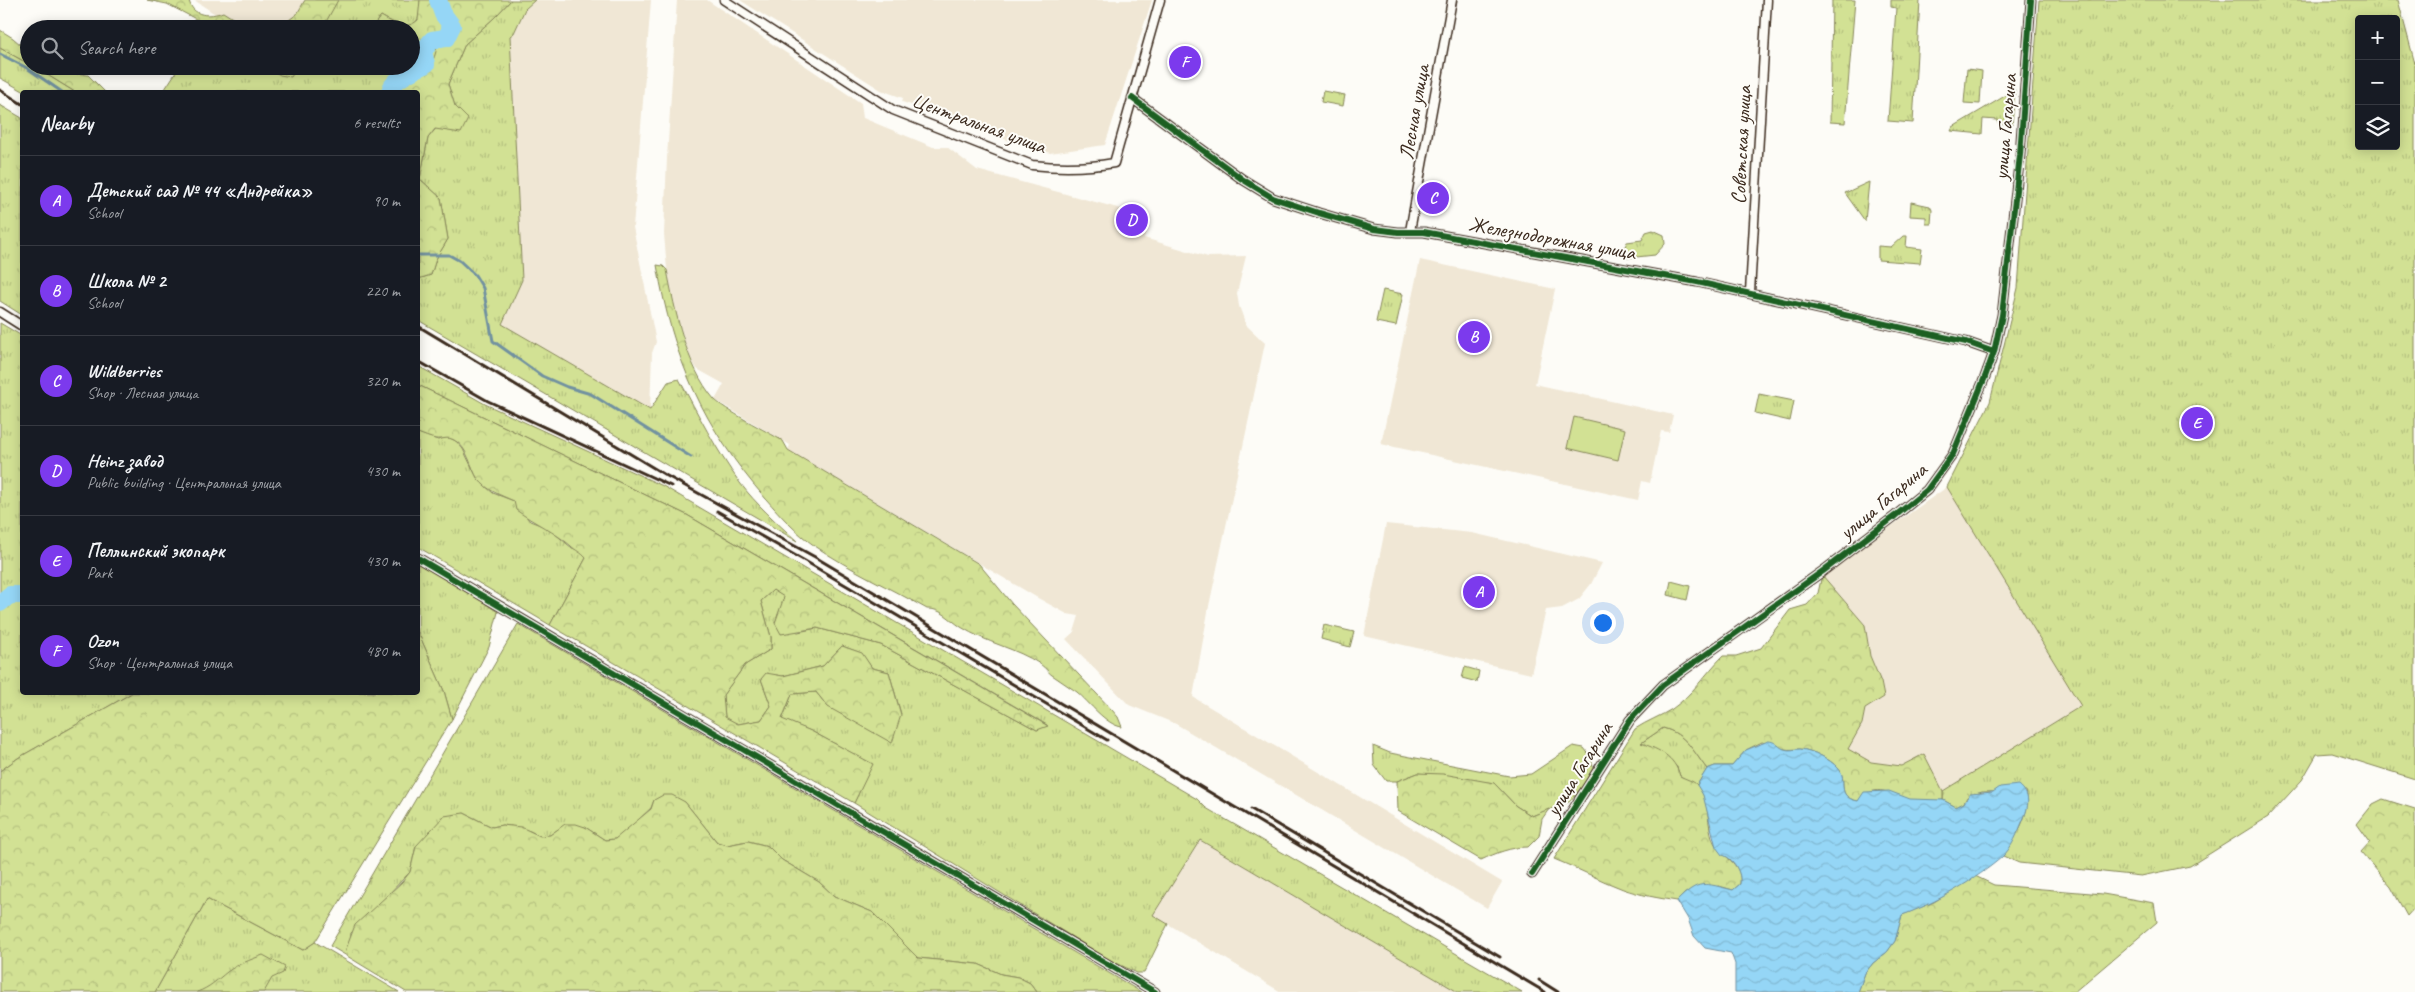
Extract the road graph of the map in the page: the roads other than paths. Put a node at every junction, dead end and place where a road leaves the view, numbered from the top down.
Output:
1 (724, 0) edge
2 (1160, 0) edge
3 (1452, 0) edge
4 (1767, 0) edge
5 (2031, 0) edge
6 (1132, 98) junction
7 (1410, 231) junction
8 (1750, 292) junction
9 (0, 312) edge
10 (20, 325) edge
11 (1994, 352) junction
12 (420, 559) edge
13 (1532, 874) dead end
14 (1155, 992) edge

1 - 6 street, Центральная улица
2 - 6 street, Центральная улица
3 - 7 street, Лесная улица
4 - 8 street, Советская улица
5 - 11 street, улица Гагарина
6 - 7 street, Железнодорожная улица
7 - 8 street, Железнодорожная улица
8 - 11 street, Железнодорожная улица
9 - 10 street
11 - 13 street, улица Гагарина
12 - 14 street

